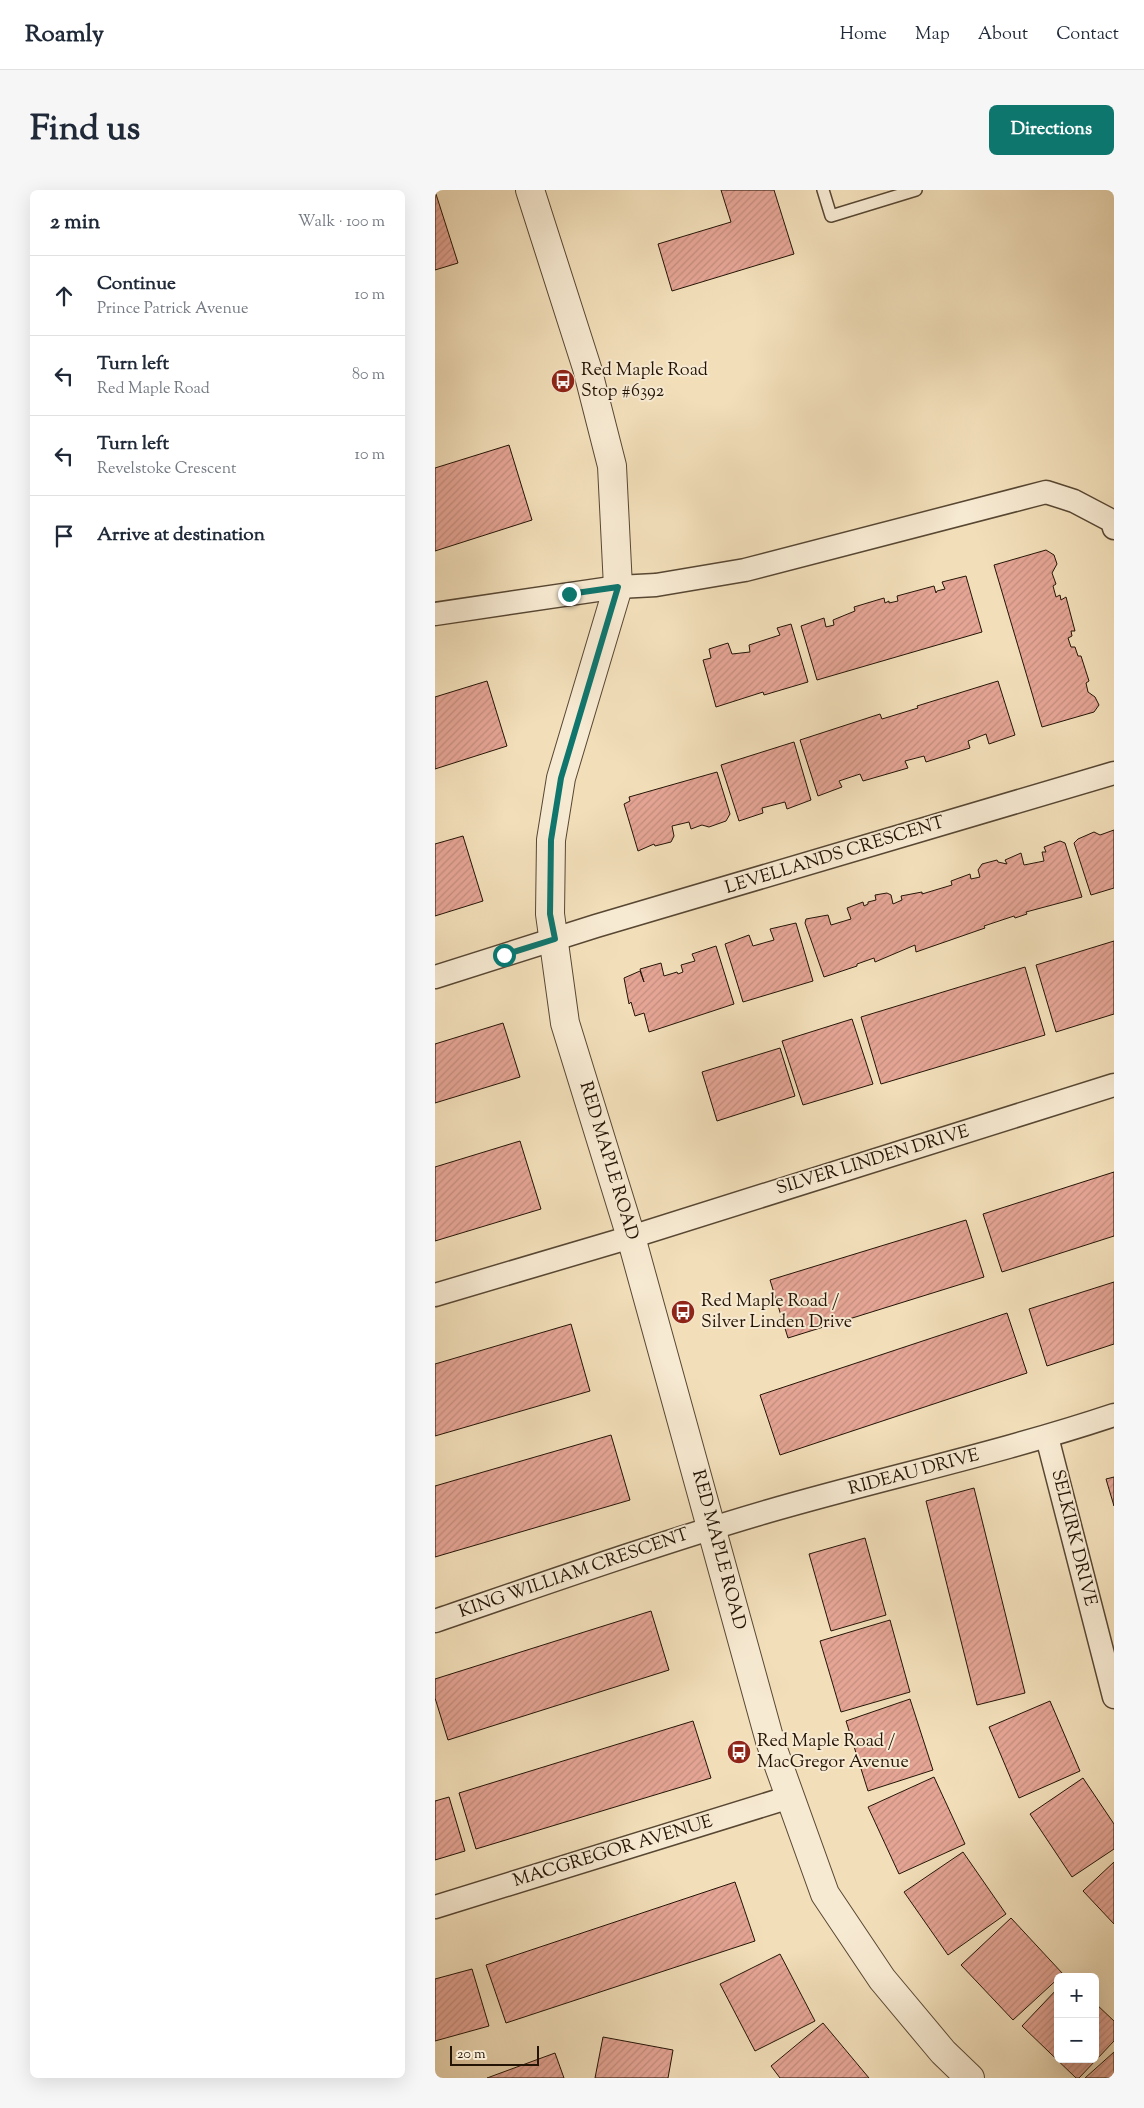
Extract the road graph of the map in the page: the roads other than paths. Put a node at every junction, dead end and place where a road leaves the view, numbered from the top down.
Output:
1 (530, 190) edge
2 (823, 190) edge
3 (916, 190) edge
4 (1114, 528) edge
5 (618, 587) junction
6 (435, 614) edge
7 (1114, 773) edge
8 (555, 939) junction
9 (435, 977) edge
10 (1114, 1085) edge
11 (631, 1237) junction
12 (435, 1294) edge
13 (1114, 1415) edge
14 (1047, 1437) junction
15 (713, 1528) junction
16 (435, 1621) edge
17 (1114, 1697) edge
18 (790, 1797) junction
19 (435, 1907) edge
20 (970, 2078) edge

1 - 5 street, RED MAPLE ROAD
2 - 3 lane
4 - 5 street
5 - 6 street
5 - 8 street, RED MAPLE ROAD
7 - 8 street, LEVELLANDS CRESCENT
8 - 9 street, LEVELLANDS CRESCENT
8 - 11 street, RED MAPLE ROAD
10 - 11 street, SILVER LINDEN DRIVE
11 - 12 street, SILVER LINDEN DRIVE
11 - 15 street, RED MAPLE ROAD
13 - 14 street, RIDEAU DRIVE
14 - 15 street, RIDEAU DRIVE
14 - 17 street, SELKIRK DRIVE
15 - 16 street, KING WILLIAM CRESCENT
15 - 18 street, RED MAPLE ROAD
18 - 19 street, MACGREGOR AVENUE
18 - 20 street, RED MAPLE ROAD

